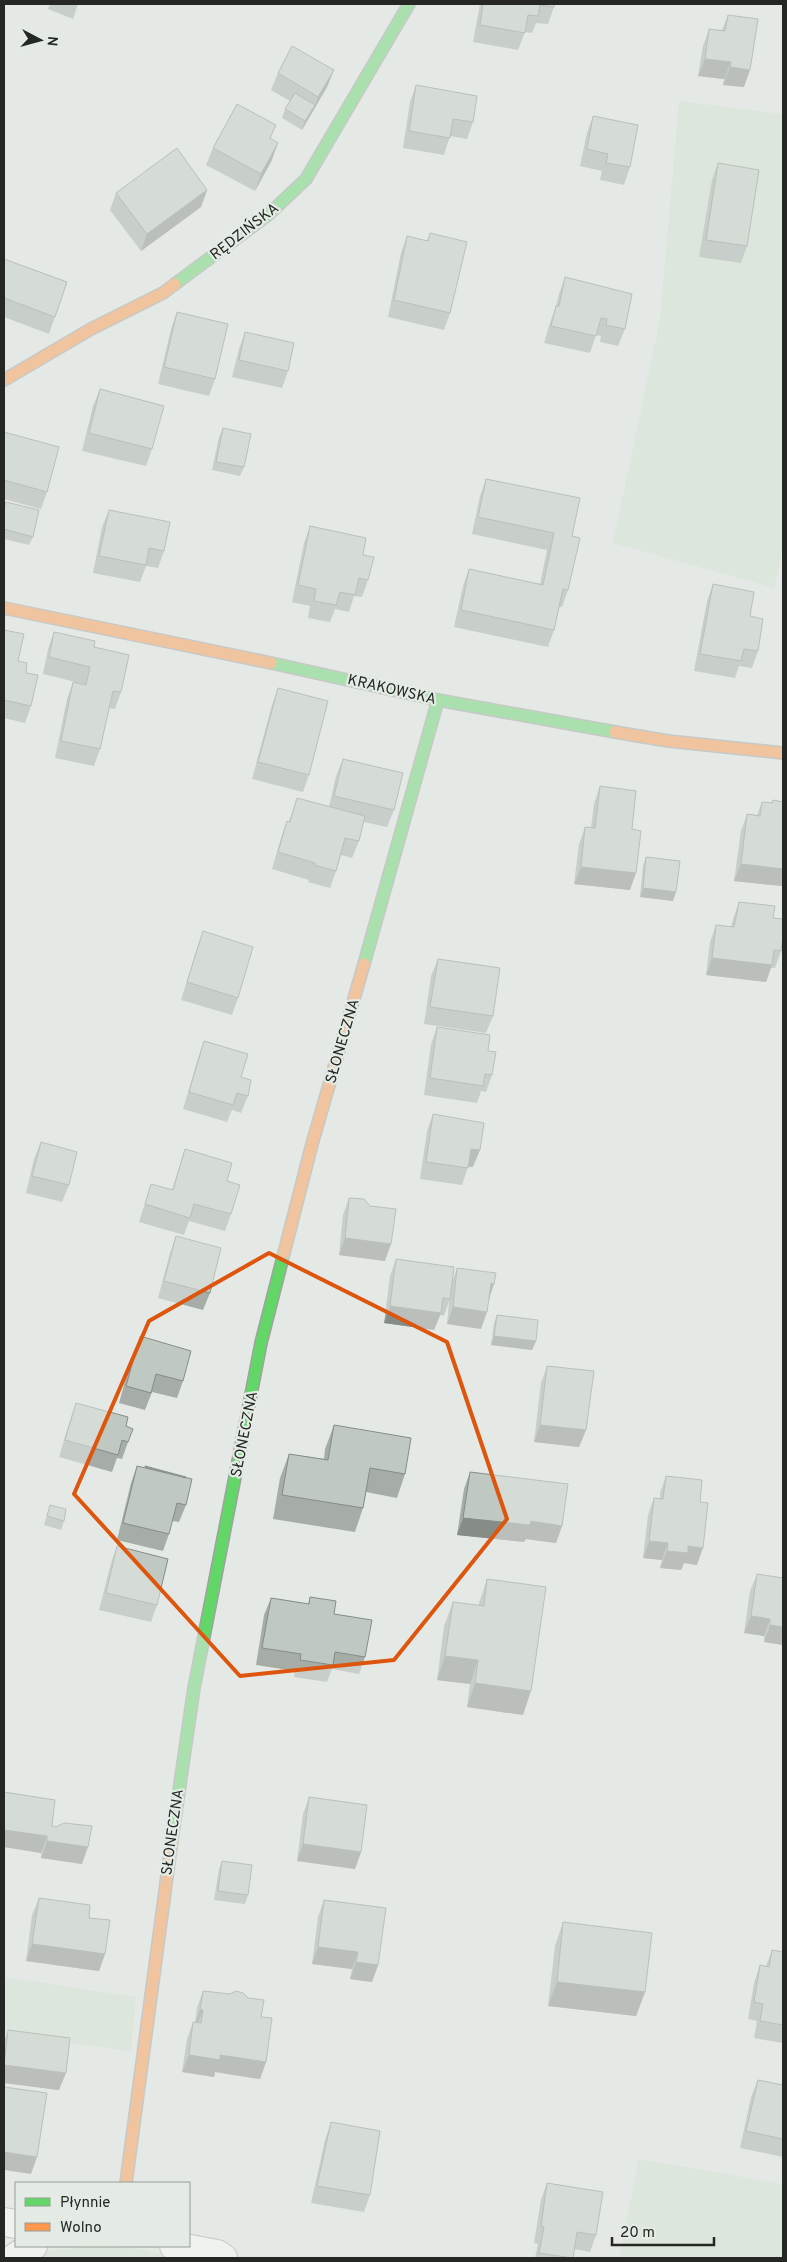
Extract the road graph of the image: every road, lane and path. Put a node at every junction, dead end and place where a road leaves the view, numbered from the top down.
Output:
1 (409, 4) edge
2 (4, 380) edge
3 (4, 608) edge
4 (438, 700) junction
5 (783, 753) edge
6 (126, 2182) edge
7 (31, 2247) edge
8 (179, 2247) edge
9 (14, 2258) edge
10 (223, 2258) edge

1 - 2 street, RĘDZIŃSKA
3 - 4 street, KRAKOWSKA
4 - 5 street, KRAKOWSKA
4 - 6 street, SŁONECZNA
7 - 9 street
8 - 10 street

